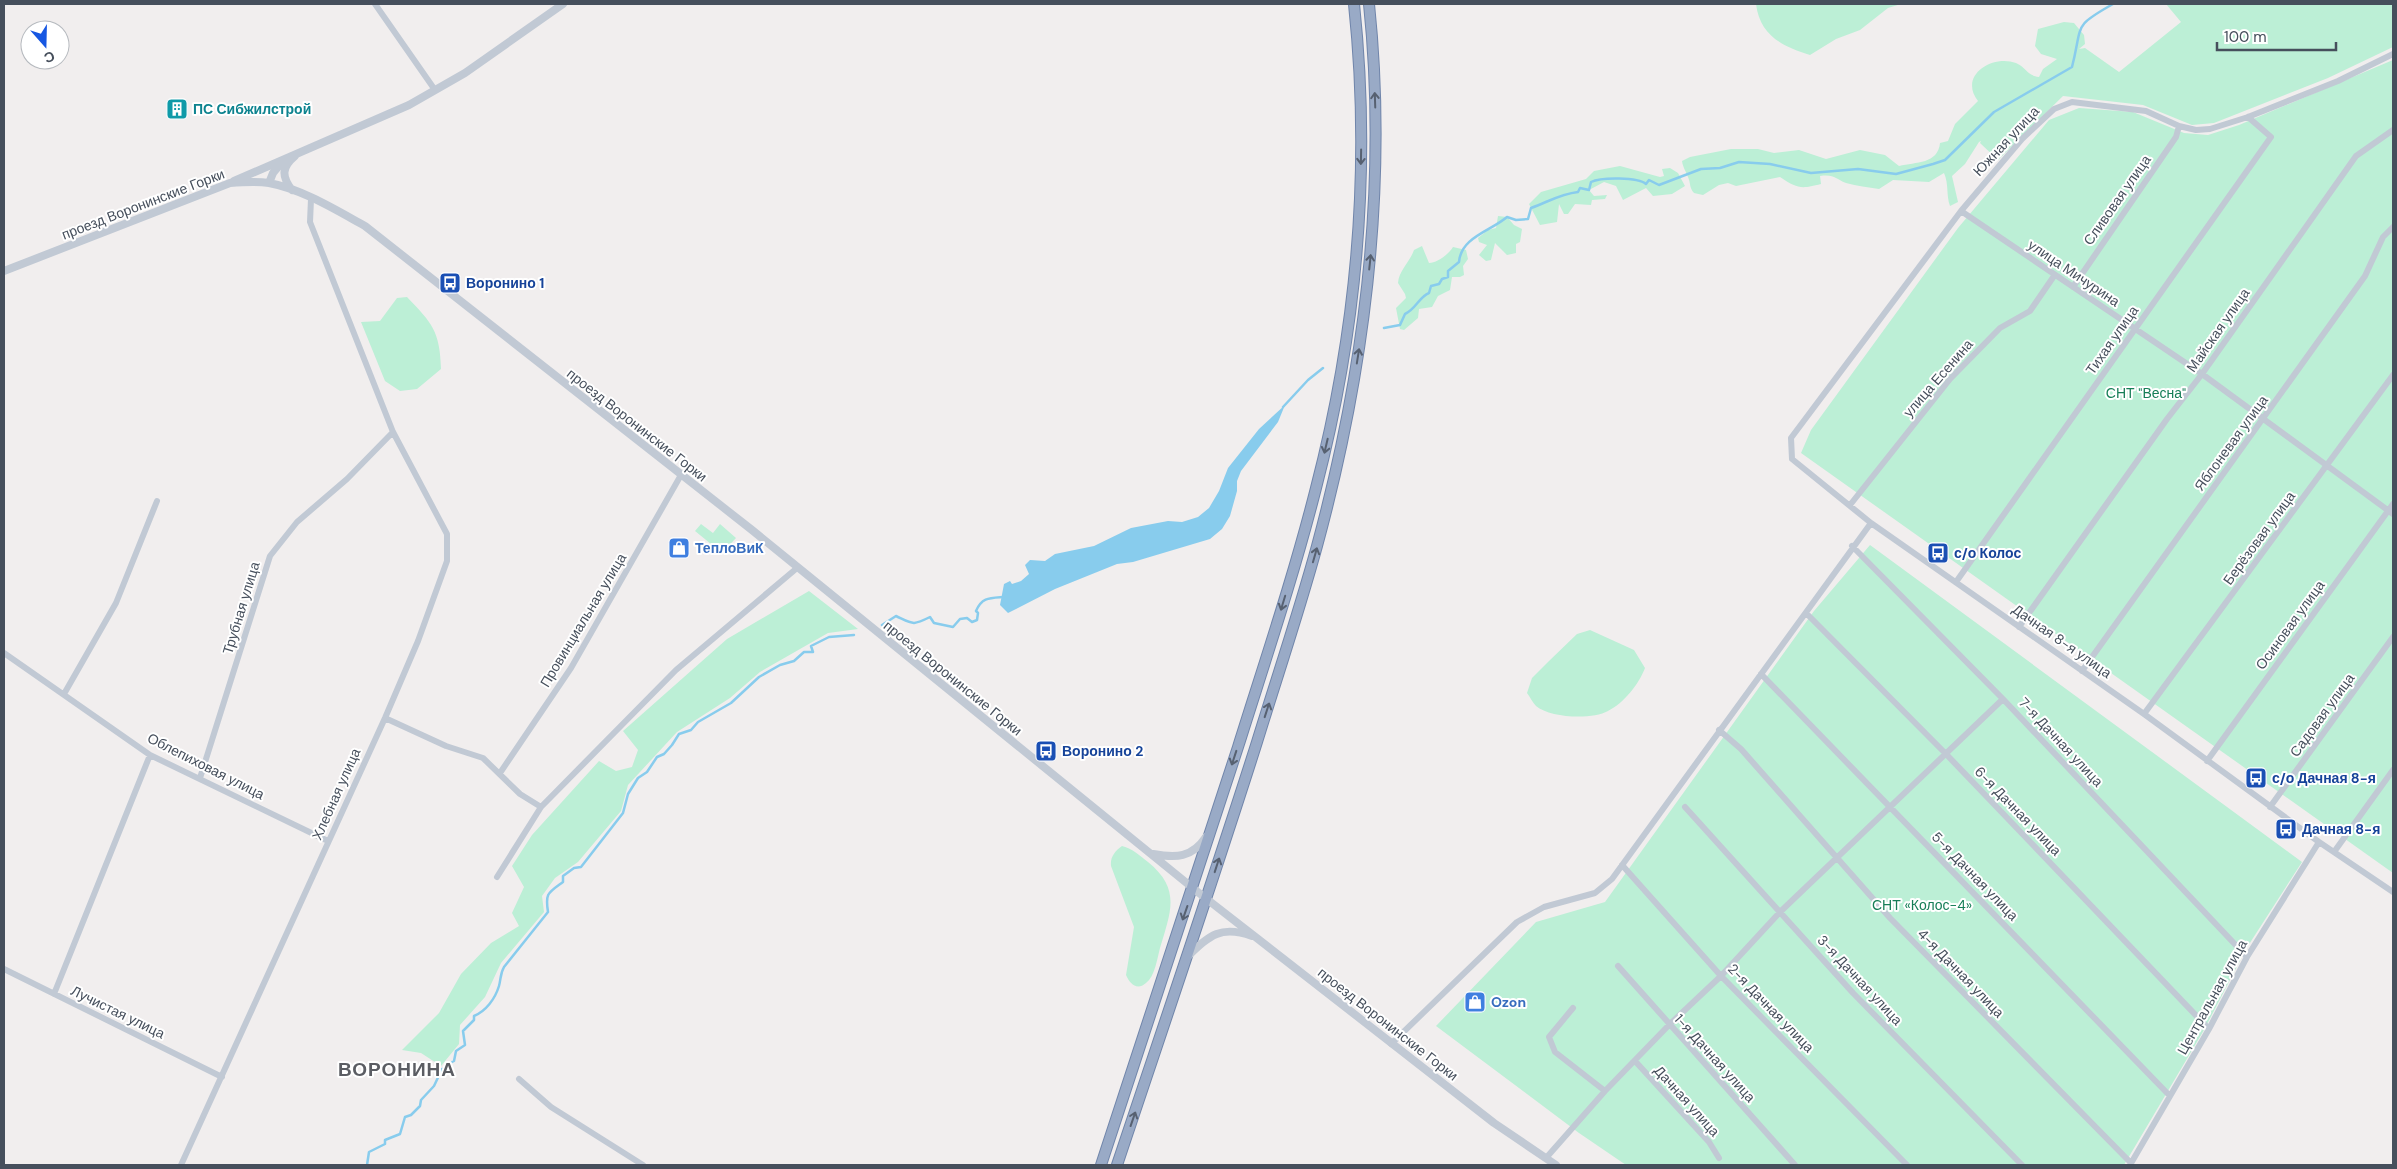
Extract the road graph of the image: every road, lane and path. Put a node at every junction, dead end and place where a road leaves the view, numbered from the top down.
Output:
1 (375, 4) edge
2 (563, 4) edge
3 (1354, 4) edge
4 (1369, 4) edge
5 (2393, 54) edge
6 (435, 90) junction
7 (2248, 117) junction
8 (2179, 126) junction
9 (2393, 130) edge
10 (303, 150) junction
11 (230, 183) junction
12 (269, 183) junction
13 (292, 190) junction
14 (311, 199) junction
15 (1961, 210) junction
16 (2393, 227) edge
17 (4, 271) edge
18 (2054, 276) junction
19 (2073, 287) junction
20 (2136, 328) junction
21 (2202, 374) junction
22 (2393, 375) edge
23 (2263, 419) junction
24 (393, 432) junction
25 (1792, 459) joint
26 (2327, 466) junction
27 (681, 476) junction
28 (157, 501) dead end
29 (2393, 504) edge
30 (1850, 505) junction
31 (2391, 512) edge
32 (1871, 523) junction
33 (1852, 546) junction
34 (797, 568) junction
35 (1956, 582) junction
36 (1806, 613) junction
37 (2019, 627) junction
38 (2393, 637) edge
39 (4, 653) edge
40 (2082, 671) junction
41 (1761, 674) junction
42 (64, 694) junction
43 (2003, 699) junction
44 (2144, 714) junction
45 (384, 718) junction
46 (1718, 730) junction
47 (1946, 754) junction
48 (150, 755) junction
49 (2207, 760) junction
50 (2393, 770) edge
51 (500, 773) junction
52 (200, 778) junction
53 (1889, 806) junction
54 (541, 807) junction
55 (1685, 807) dead end
56 (2270, 807) junction
57 (1212, 827) junction
58 (328, 841) junction
59 (2318, 842) junction
60 (2334, 852) junction
61 (1150, 853) junction
62 (1837, 857) junction
63 (1622, 865) junction
64 (497, 877) dead end
65 (1193, 888) junction
66 (2393, 892) edge
67 (1207, 899) junction
68 (1780, 912) junction
69 (1262, 940) junction
70 (2247, 957) junction
71 (1187, 958) junction
72 (1618, 966) dead end
73 (4, 969) edge
74 (1721, 976) junction
75 (54, 994) junction
76 (1574, 1008) dead end
77 (1669, 1025) junction
78 (2209, 1029) junction
79 (1391, 1044) junction
80 (1635, 1061) junction
81 (222, 1076) junction
82 (519, 1079) dead end
83 (1605, 1091) junction
84 (2170, 1096) junction
85 (1546, 1158) junction
86 (1719, 1158) dead end
87 (2130, 1164) edge
88 (181, 1165) edge
89 (643, 1165) edge
90 (1101, 1165) edge
91 (1117, 1165) edge
92 (1556, 1165) edge
93 (1795, 1165) edge
94 (1907, 1165) edge
95 (2022, 1165) edge

1 - 6 street
2 - 6 street
3 -> 57 highway
67 -> 4 highway
5 - 7 street, Южная улица
6 - 10 street
7 - 8 street, Южная улица
7 - 20 street, Тихая улица
8 - 15 street, Южная улица
8 - 19 street, Сливовая улица
9 - 21 street, Майская улица
10 - 11 street
10 - 12 street
10 - 13 street
11 - 12 street, проезд Воронинские Горки
11 - 17 street, проезд Воронинские Горки
12 - 13 street, проезд Воронинские Горки
13 - 14 street, проезд Воронинские Горки
14 - 24 street, Хлебная улица
14 - 27 street, проезд Воронинские Горки
15 - 18 street, улица Мичурина
15 - 25 street, Южная улица
16 - 23 street, Яблоневая улица
18 - 19 street, улица Мичурина
18 - 30 street, улица Есенина
19 - 20 street, улица Мичурина
20 - 21 street, улица Мичурина
20 - 35 street, Тихая улица
21 - 23 street, улица Мичурина
21 - 37 street, Майская улица
22 - 26 street, Берёзовая улица
23 - 26 street, улица Мичурина
23 - 40 street, Яблоневая улица
24 - 45 street, Хлебная улица
24 - 52 street, Трубная улица
25 - 30 street, Дачная 8-я улица
26 - 31 street, улица Мичурина
26 - 44 street, Берёзовая улица
27 - 34 street, проезд Воронинские Горки
27 - 51 street, Провинциальная улица
28 - 42 street
29 - 31 street, Осиновая улица
30 - 32 street, Дачная 8-я улица
31 - 49 street, Осиновая улица
32 - 33 street
32 - 35 street, Дачная 8-я улица
33 - 36 street
33 - 43 street, 7-я Дачная улица
34 - 54 street
34 - 61 street, проезд Воронинские Горки
35 - 37 street, Дачная 8-я улица
36 - 41 street
36 - 47 street, 6-я Дачная улица
37 - 40 street, Дачная 8-я улица
38 - 56 street, Садовая улица
39 - 42 street, Облепиховая улица
40 - 44 street, Дачная 8-я улица
41 - 46 street
41 - 53 street, 5-я Дачная улица
42 - 48 street, Облепиховая улица
43 - 47 street
43 - 70 street, 7-я Дачная улица
44 - 49 street, Дачная 8-я улица
45 - 51 street
45 - 58 street, Хлебная улица
46 - 62 street, 4-я Дачная улица
46 - 63 street
47 - 53 street
47 - 78 street, 6-я Дачная улица
48 - 52 street, Облепиховая улица
48 - 75 street
49 - 56 street, Дачная 8-я улица
50 - 60 street
51 - 54 street
52 - 58 street, Облепиховая улица
53 - 62 street
53 - 84 street, 5-я Дачная улица
54 - 64 street
55 - 68 street, 3-я Дачная улица
56 - 59 street, Дачная 8-я улица
57 - 61 street
57 - 65 highway
58 - 81 street, Хлебная улица
59 - 60 street, Дачная 8-я улица
59 - 70 street, Центральная улица
60 - 66 street, Дачная 8-я улица
61 - 65 street, проезд Воронинские Горки
62 - 68 street
62 - 87 street, 4-я Дачная улица
63 - 74 street, 2-я Дачная улица
63 - 79 street
65 - 67 street, проезд Воронинские Горки
65 -> 90 highway
67 - 69 street, проезд Воронинские Горки
67 - 71 highway
68 - 74 street
68 - 95 street, 3-я Дачная улица
69 - 71 street
69 - 79 street, проезд Воронинские Горки
70 - 78 street, Центральная улица
91 -> 71 highway
72 - 77 street, 1-я Дачная улица
73 - 75 street, Лучистая улица
74 - 77 street
74 - 94 street, 2-я Дачная улица
75 - 81 street, Лучистая улица
76 - 83 street
77 - 80 street
77 - 93 street, 1-я Дачная улица
78 - 84 street, Центральная улица
79 - 85 street, проезд Воронинские Горки
80 - 83 street
80 - 86 street, Дачная улица
81 - 88 street, Хлебная улица
82 - 89 street
83 - 85 street
84 - 87 street, Центральная улица
85 - 92 street, проезд Воронинские Горки

